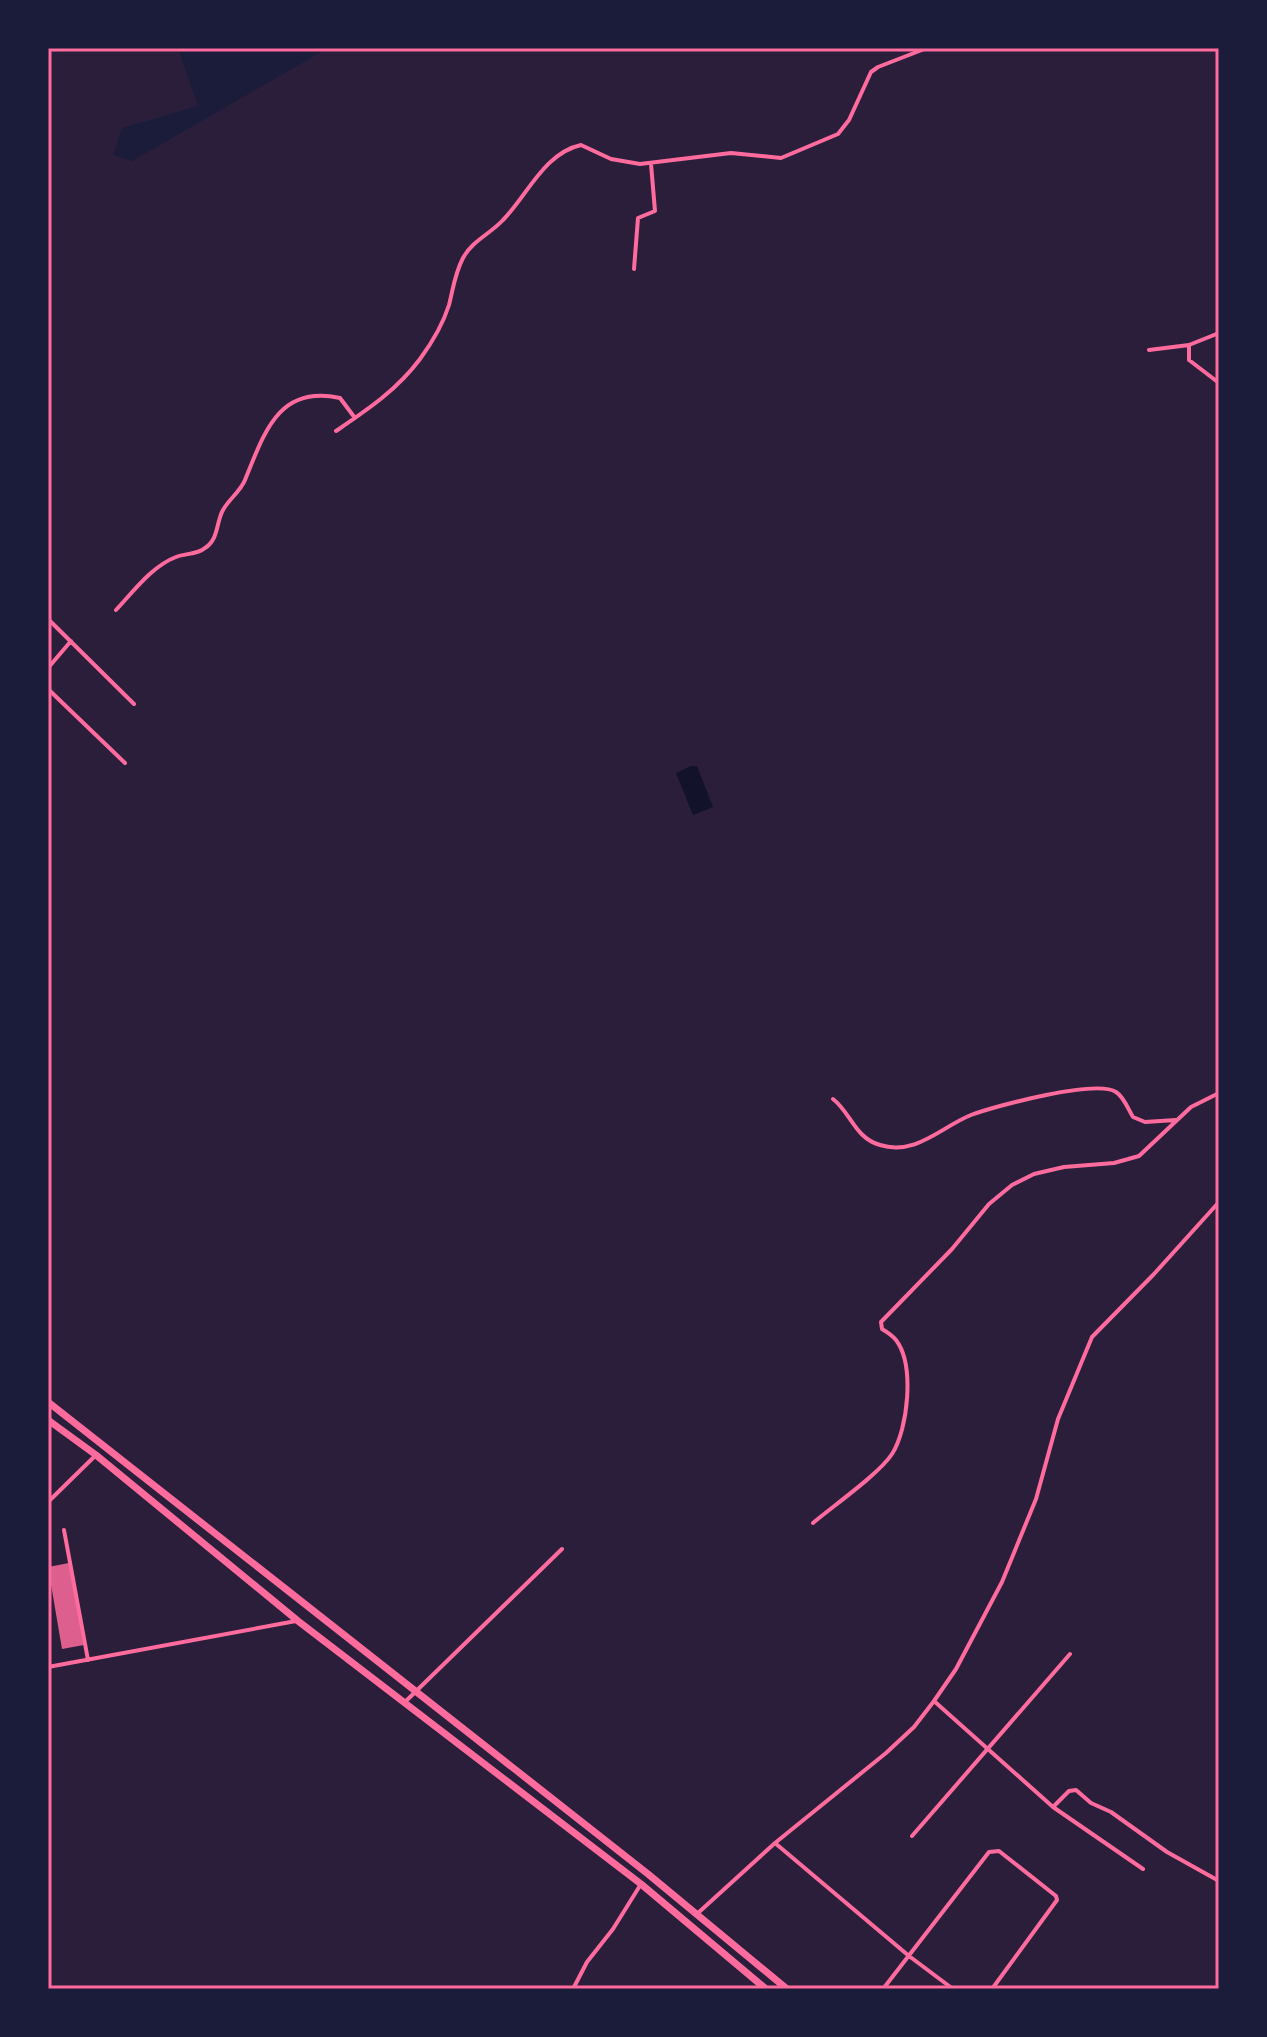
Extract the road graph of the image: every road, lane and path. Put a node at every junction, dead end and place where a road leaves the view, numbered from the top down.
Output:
1 (927, 48) edge
2 (651, 164) junction
3 (634, 269) dead end
4 (1219, 333) edge
5 (1189, 345) junction
6 (1149, 350) dead end
7 (1219, 383) edge
8 (355, 418) junction
9 (336, 431) dead end
10 (116, 610) dead end
11 (48, 619) edge
12 (71, 641) junction
13 (48, 668) edge
14 (48, 689) edge
15 (134, 704) dead end
16 (125, 763) dead end
17 (1219, 1093) edge
18 (833, 1099) dead end
19 (1178, 1120) junction
20 (1219, 1202) edge
21 (48, 1402) edge
22 (48, 1420) edge
23 (96, 1455) junction
24 (48, 1502) edge
25 (813, 1523) dead end
26 (64, 1530) dead end
27 (562, 1549) dead end
28 (285, 1588) junction
29 (276, 1602) junction
30 (298, 1621) junction
31 (1070, 1654) dead end
32 (88, 1660) junction
33 (48, 1667) edge
34 (415, 1693) junction
35 (406, 1701) junction
36 (934, 1701) junction
37 (987, 1748) junction
38 (1053, 1807) junction
39 (912, 1836) dead end
40 (775, 1843) junction
41 (1143, 1869) dead end
42 (1219, 1881) edge
43 (641, 1884) junction
44 (698, 1913) junction
45 (909, 1956) junction
46 (573, 1989) edge
47 (766, 1989) edge
48 (787, 1989) edge
49 (883, 1989) edge
50 (953, 1989) edge
51 (992, 1989) edge

1 - 2 street
2 - 3 street
2 - 8 street
4 - 5 street
5 - 6 street
5 - 7 street
8 - 9 street
8 - 10 street
11 - 12 street
12 - 13 street
12 - 15 street
14 - 16 street
17 - 19 street
18 - 19 street
19 - 25 street
20 - 36 street
21 - 28 highway
22 - 23 highway
23 - 24 street
23 - 29 highway
26 - 32 street
27 - 34 street
28 - 29 highway
28 - 34 highway
29 - 30 highway
30 - 32 street
30 - 35 highway
31 - 37 street
32 - 33 street
34 - 35 street
34 - 44 highway
35 - 43 highway
36 - 37 street
36 - 40 street
37 - 38 street
37 - 39 street
38 - 41 street
38 - 42 street
40 - 44 street
40 - 45 street
43 - 46 street
43 - 47 highway
44 - 48 highway
45 - 49 street
45 - 50 street
45 - 51 street

